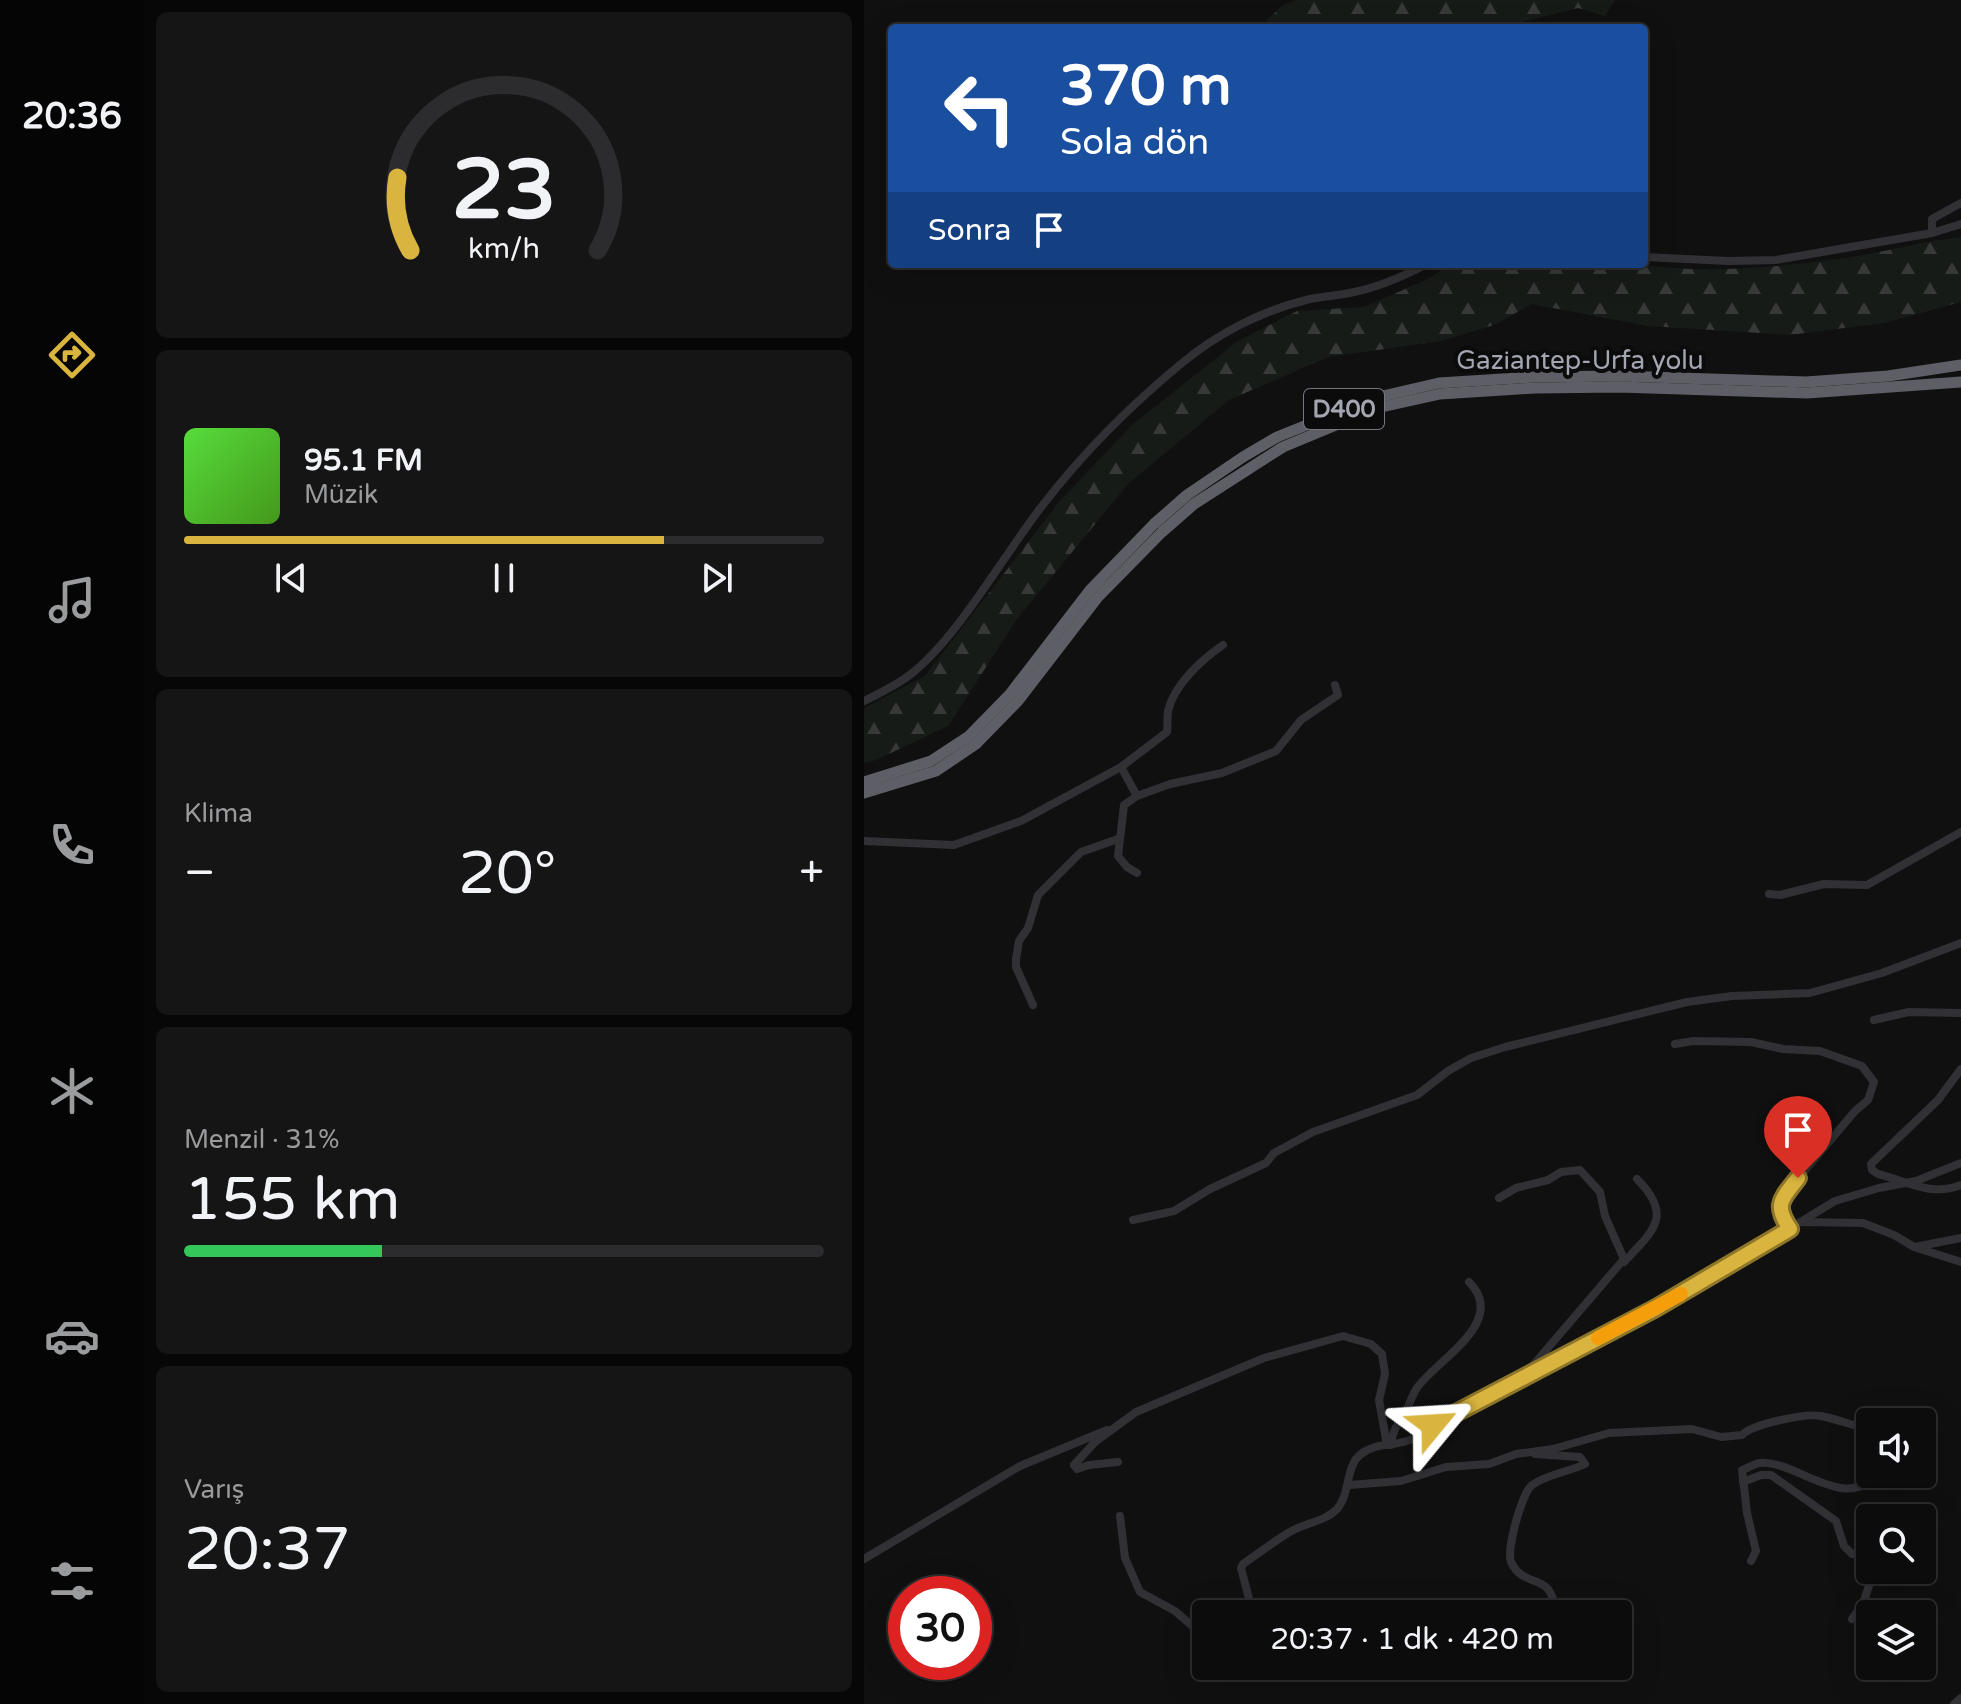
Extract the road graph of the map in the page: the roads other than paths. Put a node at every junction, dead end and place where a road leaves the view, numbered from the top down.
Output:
1 (1961, 203) edge
2 (1961, 224) edge
3 (1932, 233) junction
4 (1648, 257) edge
5 (1419, 268) edge
6 (1961, 365) edge
7 (1961, 382) edge
8 (1223, 645) dead end
9 (1335, 685) dead end
10 (864, 701) edge
11 (1121, 767) junction
12 (864, 782) edge
13 (864, 793) edge
14 (1137, 796) junction
15 (1961, 832) edge
16 (1118, 839) junction
17 (864, 841) edge
18 (1137, 873) dead end
19 (1769, 894) dead end
20 (1961, 943) edge
21 (1033, 1005) dead end
22 (1961, 1013) edge
23 (1874, 1020) dead end
24 (1675, 1044) dead end
25 (1961, 1069) edge
26 (1961, 1163) edge
27 (1637, 1179) dead end
28 (1906, 1183) junction
29 (1961, 1185) edge
30 (1499, 1198) dead end
31 (1133, 1220) dead end
32 (1800, 1222) junction
33 (1790, 1229) junction
34 (1961, 1238) edge
35 (1914, 1247) junction
36 (1624, 1262) junction
37 (1961, 1262) edge
38 (1469, 1282) dead end
39 (1521, 1380) junction
40 (1856, 1427) edge
41 (1112, 1429) junction
42 (1389, 1445) junction
43 (1530, 1452) junction
44 (1118, 1462) dead end
45 (1743, 1482) junction
46 (1349, 1485) junction
47 (1856, 1487) edge
48 (1120, 1516) dead end
49 (1856, 1554) edge
50 (864, 1559) edge
51 (1751, 1561) dead end
52 (1869, 1584) edge
53 (1249, 1600) edge
54 (1553, 1600) edge
55 (1852, 1619) dead end
56 (1192, 1626) edge
57 (1961, 1698) edge
58 (1954, 1704) edge

1 - 3 street
2 - 3 street
3 - 4 street
5 - 10 street
6 - 12 highway, Gaziantep-Urfa yolu / D400
7 - 13 highway, Gaziantep-Urfa yolu / D400
8 - 11 street
9 - 14 street
11 - 14 street
11 - 17 street
14 - 16 street
15 - 19 street
16 - 18 street
16 - 21 street
20 - 31 street
22 - 23 street
24 - 33 street
25 - 28 street
26 - 28 street
27 - 36 street
28 - 29 street
28 - 32 street
30 - 36 street
32 - 33 street
32 - 35 street
33 - 39 street
34 - 35 street
35 - 37 street
36 - 39 street
38 - 42 street
39 - 42 street
40 - 43 street
41 - 42 street
41 - 44 street
41 - 50 street
42 - 46 street
43 - 46 street
43 - 54 street
45 - 47 street
45 - 49 street
45 - 51 street
46 - 53 street
48 - 56 street
52 - 55 street
57 - 58 street

